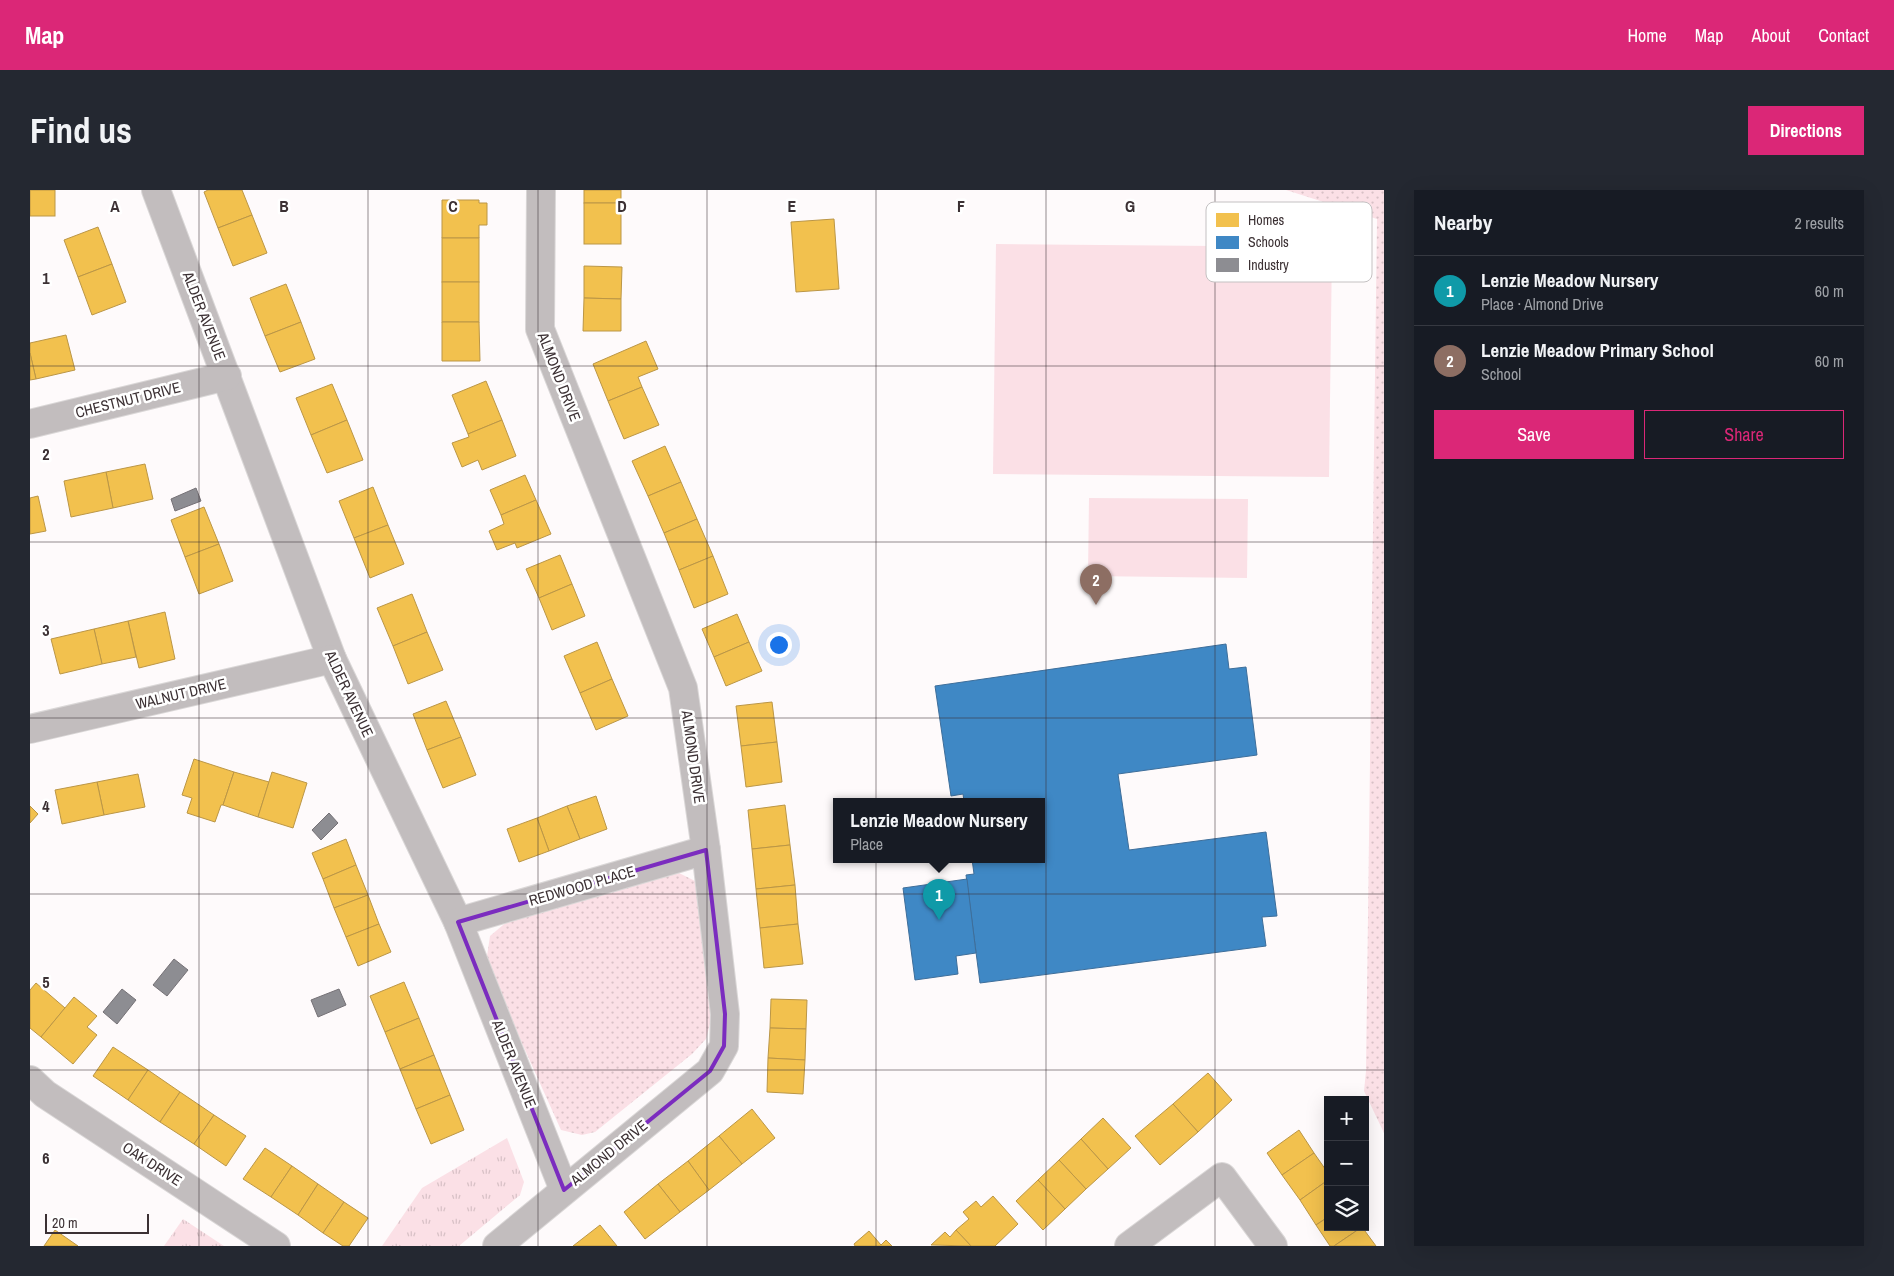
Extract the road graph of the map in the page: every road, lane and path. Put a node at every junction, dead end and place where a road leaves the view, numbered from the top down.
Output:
1 (156, 190) edge
2 (540, 190) edge
3 (227, 376) junction
4 (30, 424) edge
5 (332, 659) junction
6 (30, 728) edge
7 (706, 850) junction
8 (458, 922) junction
9 (30, 1080) edge
10 (564, 1190) junction
11 (276, 1246) edge
12 (497, 1246) edge
13 (1129, 1246) edge
14 (1273, 1246) edge

1 - 3 street, ALDER AVENUE
2 - 7 street, ALMOND DRIVE
3 - 4 street, CHESTNUT DRIVE
3 - 5 street, ALDER AVENUE
5 - 6 street, WALNUT DRIVE
5 - 8 street, ALDER AVENUE
7 - 8 street, REDWOOD PLACE
7 - 10 street, ALMOND DRIVE
8 - 10 street, ALDER AVENUE
9 - 11 street, OAK DRIVE
10 - 12 street, ALMOND DRIVE
13 - 14 street

